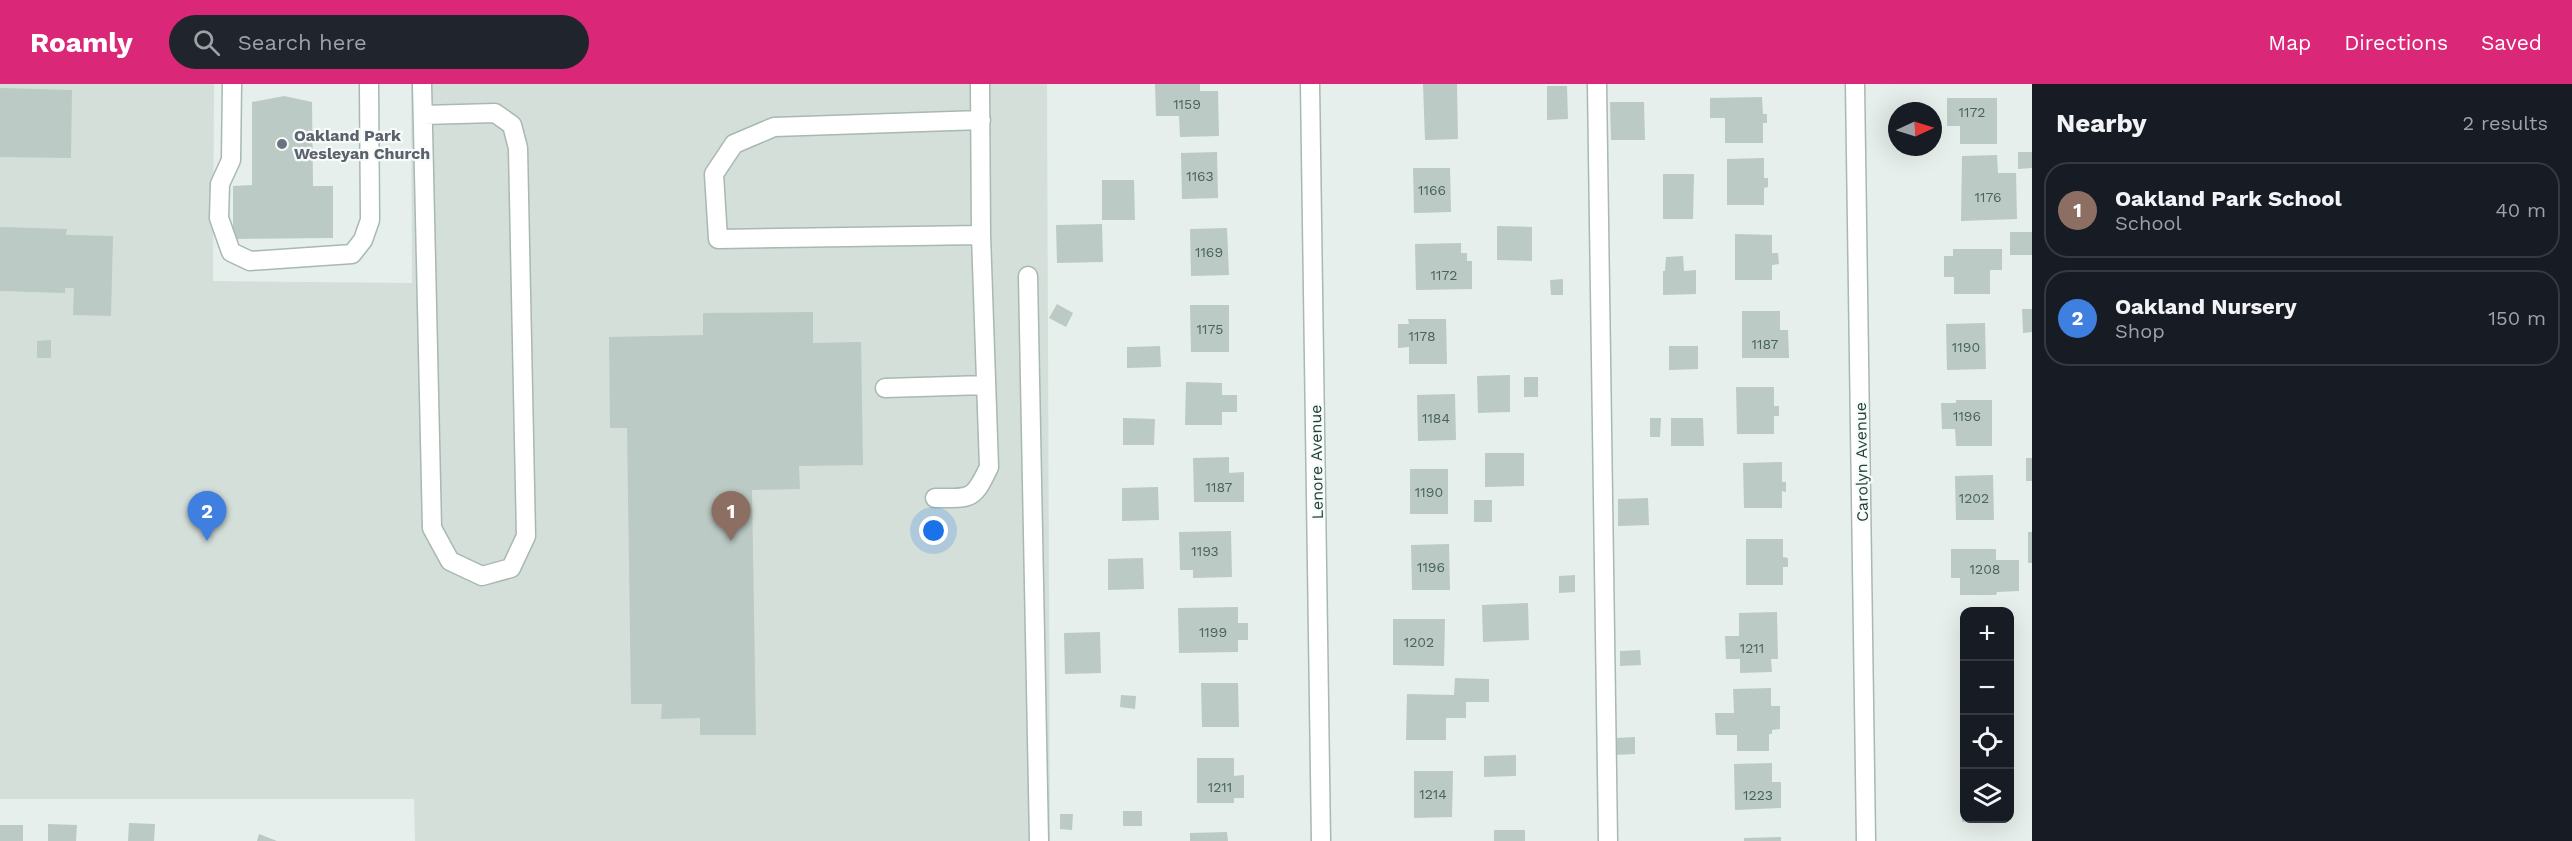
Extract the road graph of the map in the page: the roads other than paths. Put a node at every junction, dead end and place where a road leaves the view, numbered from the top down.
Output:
1 (232, 84) edge
2 (369, 84) edge
3 (422, 84) edge
4 (980, 84) edge
5 (1310, 84) edge
6 (1597, 84) edge
7 (1855, 84) edge
8 (423, 116) junction
9 (981, 120) junction
10 (981, 236) junction
11 (1028, 276) dead end
12 (986, 385) junction
13 (885, 388) dead end
14 (935, 498) dead end
15 (1039, 841) edge
16 (1321, 841) edge
17 (1608, 841) edge
18 (1866, 841) edge

1 - 2 street
3 - 8 street
4 - 9 street
5 - 16 street, Lenore Avenue
6 - 17 street
7 - 18 street, Carolyn Avenue
8 - 8 street
9 - 10 street
9 - 10 street
10 - 12 street
11 - 15 street
12 - 13 street
12 - 14 street

